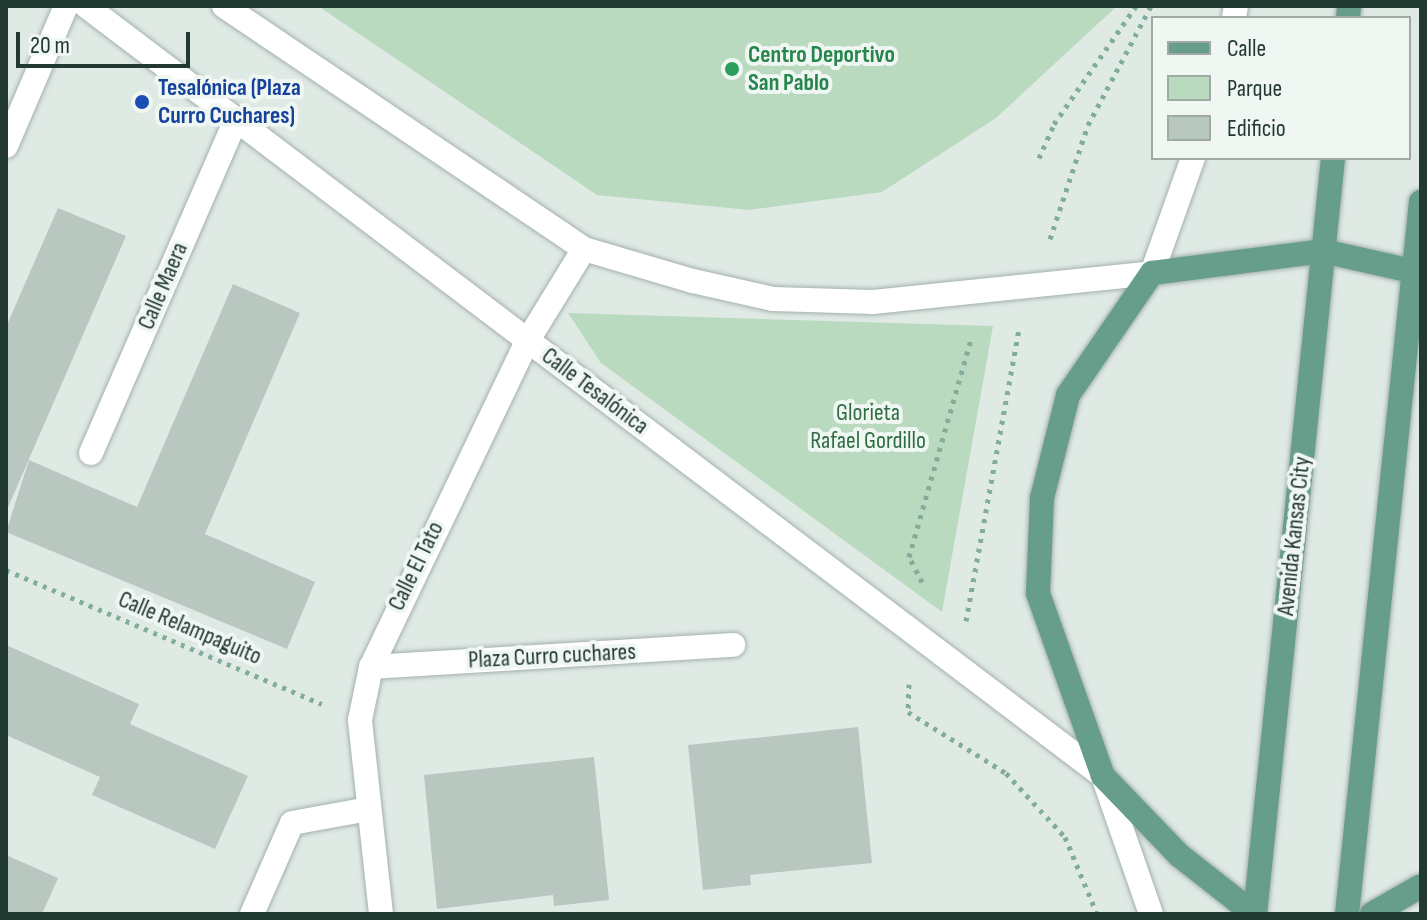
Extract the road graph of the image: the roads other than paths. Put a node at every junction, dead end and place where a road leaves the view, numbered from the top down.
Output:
1 (66, 6) edge
2 (86, 6) edge
3 (224, 6) edge
4 (236, 119) junction
5 (6, 146) edge
6 (1192, 160) edge
7 (1333, 160) edge
8 (1421, 202) edge
9 (584, 249) junction
10 (1323, 251) junction
11 (1418, 270) edge
12 (1152, 273) junction
13 (528, 340) junction
14 (91, 453) dead end
15 (733, 645) dead end
16 (371, 667) junction
17 (1103, 776) junction
18 (369, 809) junction
19 (1421, 886) edge
20 (252, 914) edge
21 (381, 914) edge
22 (1151, 914) edge
23 (1254, 914) edge
24 (1347, 914) edge
25 (1372, 914) edge

1 - 5 street
2 - 4 street, Calle Tesalónica
3 - 9 street
4 - 13 street, Calle Tesalónica
4 - 14 street, Calle Maera
6 - 12 street
7 - 10 main road, Avenida Kansas City
8 - 11 main road
9 - 12 street
9 - 13 street, Calle El Tato
10 - 11 main road
10 - 12 main road
10 - 23 main road, Avenida Kansas City
11 - 24 main road
12 - 17 main road
13 - 16 street, Calle El Tato
13 - 17 street, Calle Tesalónica
15 - 16 street, Plaza Curro cuchares
16 - 18 street, Calle El Tato
17 - 22 street
17 - 23 main road
18 - 20 street
18 - 21 street, Calle El Tato
19 - 25 main road

